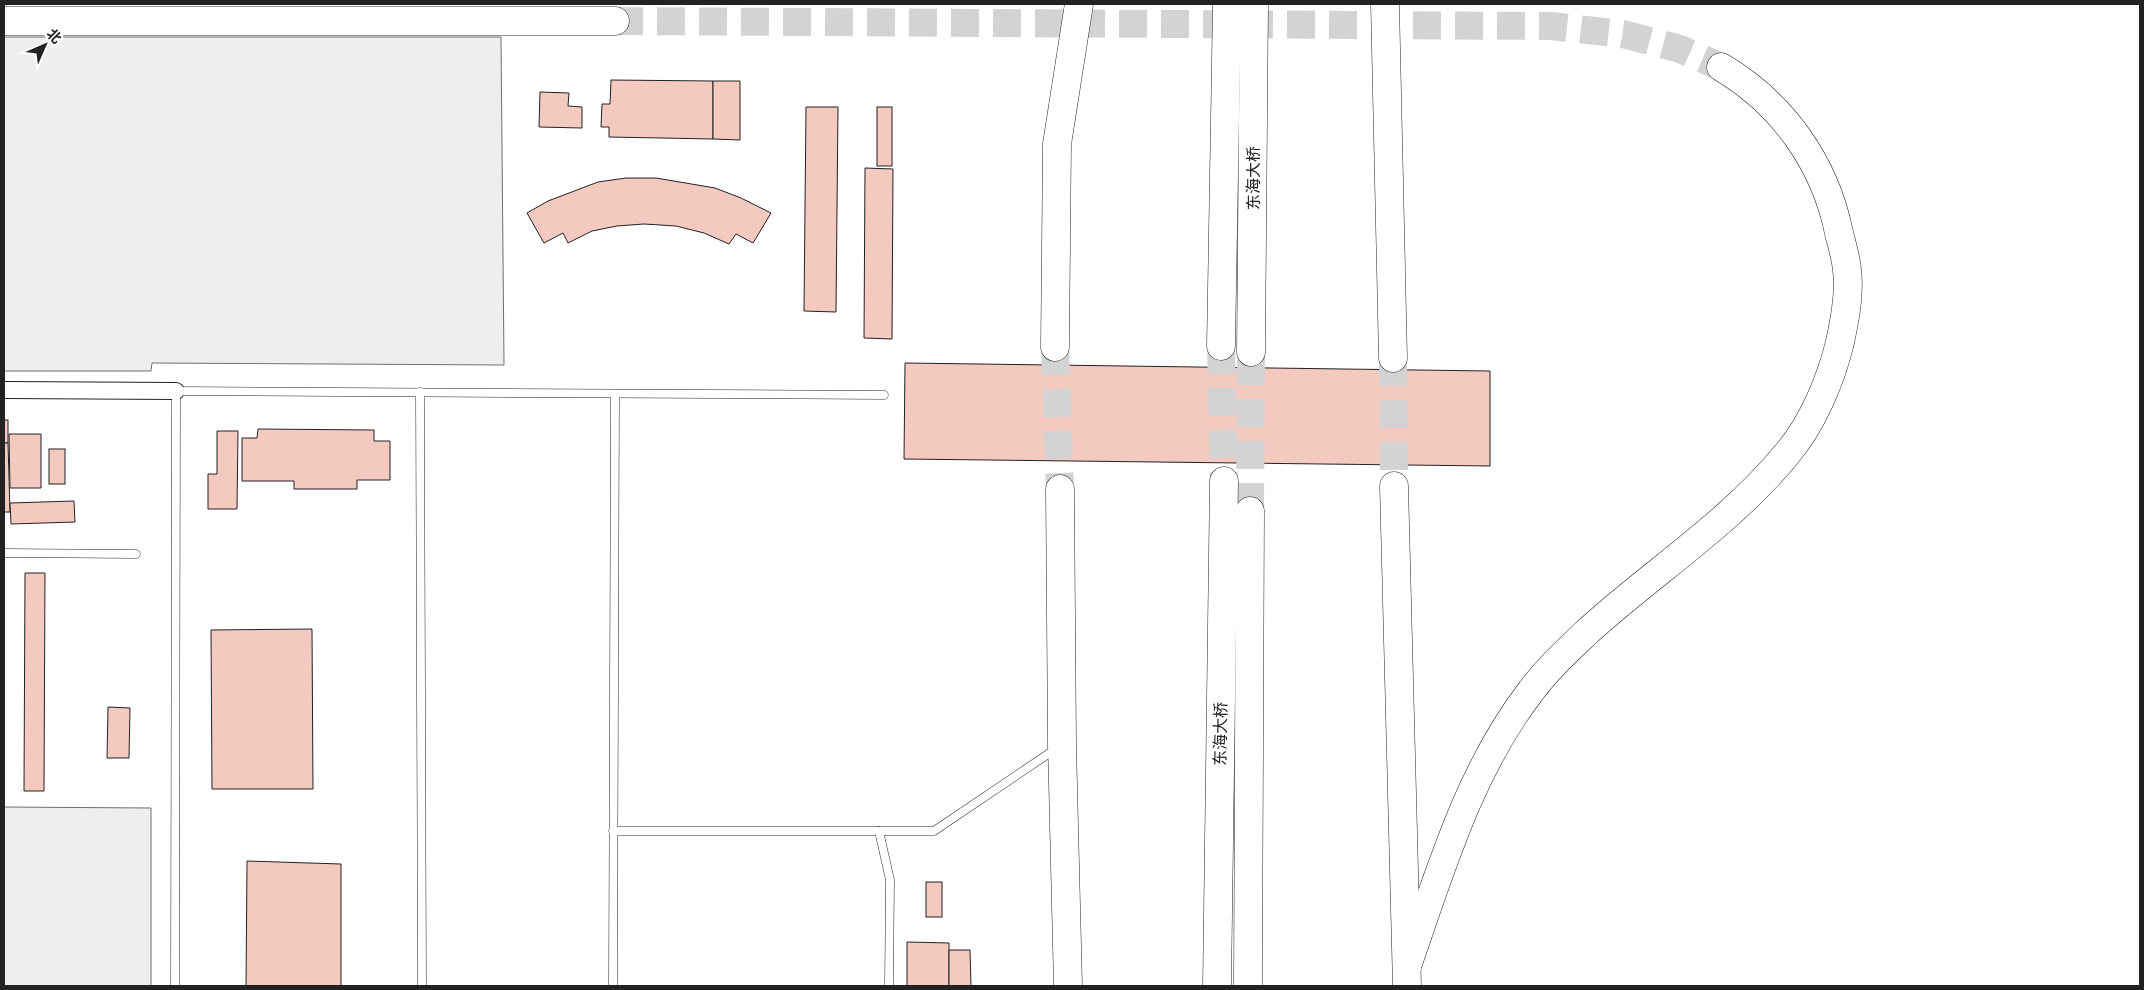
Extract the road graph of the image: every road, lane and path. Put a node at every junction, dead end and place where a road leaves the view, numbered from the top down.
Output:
1 (1079, 4) edge
2 (1227, 4) edge
3 (1254, 4) edge
4 (1385, 4) edge
5 (4, 21) edge
6 (615, 21) tunnel mouth
7 (1721, 67) tunnel mouth
8 (1221, 346) tunnel mouth
9 (1055, 347) tunnel mouth
10 (1252, 352) tunnel mouth
11 (1393, 358) tunnel mouth
12 (4, 390) edge
13 (176, 391) junction
14 (420, 392) junction
15 (616, 394) junction
16 (884, 394) dead end
17 (1224, 481) tunnel mouth
18 (1394, 486) tunnel mouth
19 (1060, 489) tunnel mouth
20 (1250, 511) tunnel mouth
21 (4, 553) edge
22 (136, 554) dead end
23 (1062, 744) junction
24 (613, 831) junction
25 (879, 831) junction
26 (1407, 976) edge
27 (176, 986) edge
28 (422, 986) edge
29 (613, 986) edge
30 (889, 986) edge
31 (1068, 986) edge
32 (1217, 986) edge
33 (1248, 986) edge

1 - 9 highway
2 - 8 highway, 东海大桥
3 - 10 highway, 东海大桥
4 - 11 highway
5 - 6 highway
7 - 26 highway
12 - 13 street
13 - 14 lane
13 - 27 lane
14 - 15 lane
14 - 28 lane
15 - 16 lane
15 - 24 lane
17 - 32 highway, 东海大桥
18 - 26 highway
19 - 23 highway
20 - 33 highway, 东海大桥
21 - 22 lane
23 - 25 lane
23 - 31 highway
24 - 25 lane
24 - 29 lane
25 - 30 lane

